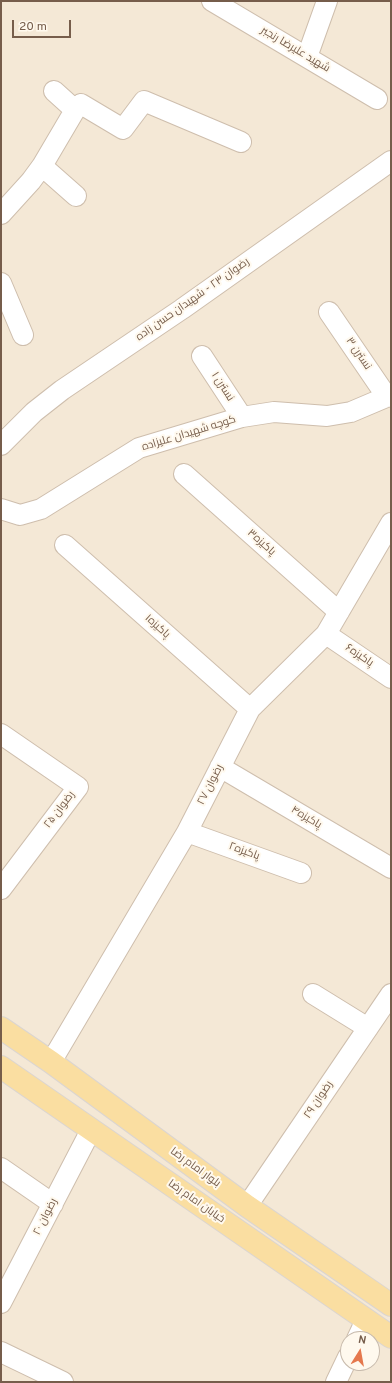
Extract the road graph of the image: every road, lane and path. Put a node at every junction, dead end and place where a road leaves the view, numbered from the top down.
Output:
1 (212, 1) edge
2 (328, 1) edge
3 (307, 57) junction
4 (54, 90) dead end
5 (377, 99) dead end
6 (75, 110) junction
7 (241, 142) dead end
8 (391, 161) edge
9 (42, 166) junction
10 (76, 196) dead end
11 (1, 214) edge
12 (1, 283) edge
13 (330, 312) dead end
14 (23, 335) dead end
15 (202, 356) dead end
16 (389, 396) edge
17 (242, 417) junction
18 (1, 445) edge
19 (184, 474) dead end
20 (1, 509) edge
21 (391, 523) edge
22 (65, 545) dead end
23 (339, 612) junction
24 (326, 634) junction
25 (391, 678) edge
26 (250, 709) junction
27 (1, 734) edge
28 (220, 767) junction
29 (187, 832) junction
30 (391, 868) edge
31 (301, 873) dead end
32 (1, 889) edge
33 (313, 994) dead end
34 (390, 999) edge
35 (1, 1028) edge
36 (368, 1028) junction
37 (51, 1062) junction
38 (1, 1067) edge
39 (91, 1130) junction
40 (1, 1168) edge
41 (53, 1204) junction
42 (247, 1206) junction
43 (1, 1303) edge
44 (391, 1304) edge
45 (361, 1330) edge
46 (391, 1337) edge
47 (1, 1352) edge
48 (342, 1371) edge
49 (63, 1382) edge
50 (336, 1382) edge

1 - 3 street, شهید علیرضا رنجبر
2 - 3 street
3 - 5 street, شهید علیرضا رنجبر
4 - 6 street
6 - 7 street
6 - 9 street
8 - 18 street, رضوان ۲۳ - شهیدان حسن زاده
9 - 10 street
9 - 11 street
12 - 14 street
13 - 16 street, نسترن ۳
15 - 17 street, نسترن ۱
16 - 17 street, کوچه شهیدان علیزاده
17 - 20 street, کوچه شهیدان علیزاده
19 - 23 street, پاکیزه۳
21 - 23 street, رضوان ۲۷
22 - 26 street, پاکیزه۱
23 - 24 street, رضوان ۲۷
24 - 25 street, پاکیزه۶
24 - 26 street, رضوان ۲۷
26 - 28 street, رضوان ۲۷
27 - 32 street, رضوان ۲۵
28 - 29 street, رضوان ۲۷
28 - 30 street, پاکیزه۴
29 - 31 street, پاکیزه۲
29 - 37 street, رضوان ۲۷
33 - 36 street
34 - 36 street, رضوان ۲۹
35 - 37 main road, بلوار امام رضا
36 - 42 street, رضوان ۲۹
37 - 42 main road, بلوار امام رضا
38 - 39 main road, خیابان امام رضا
39 - 41 street, رضوان ۲۰
39 - 45 main road, خیابان امام رضا
40 - 41 street
41 - 43 street, رضوان ۲۰
42 - 44 main road, بلوار امام رضا
45 - 46 main road, خیابان امام رضا
47 - 49 street
48 - 50 street

